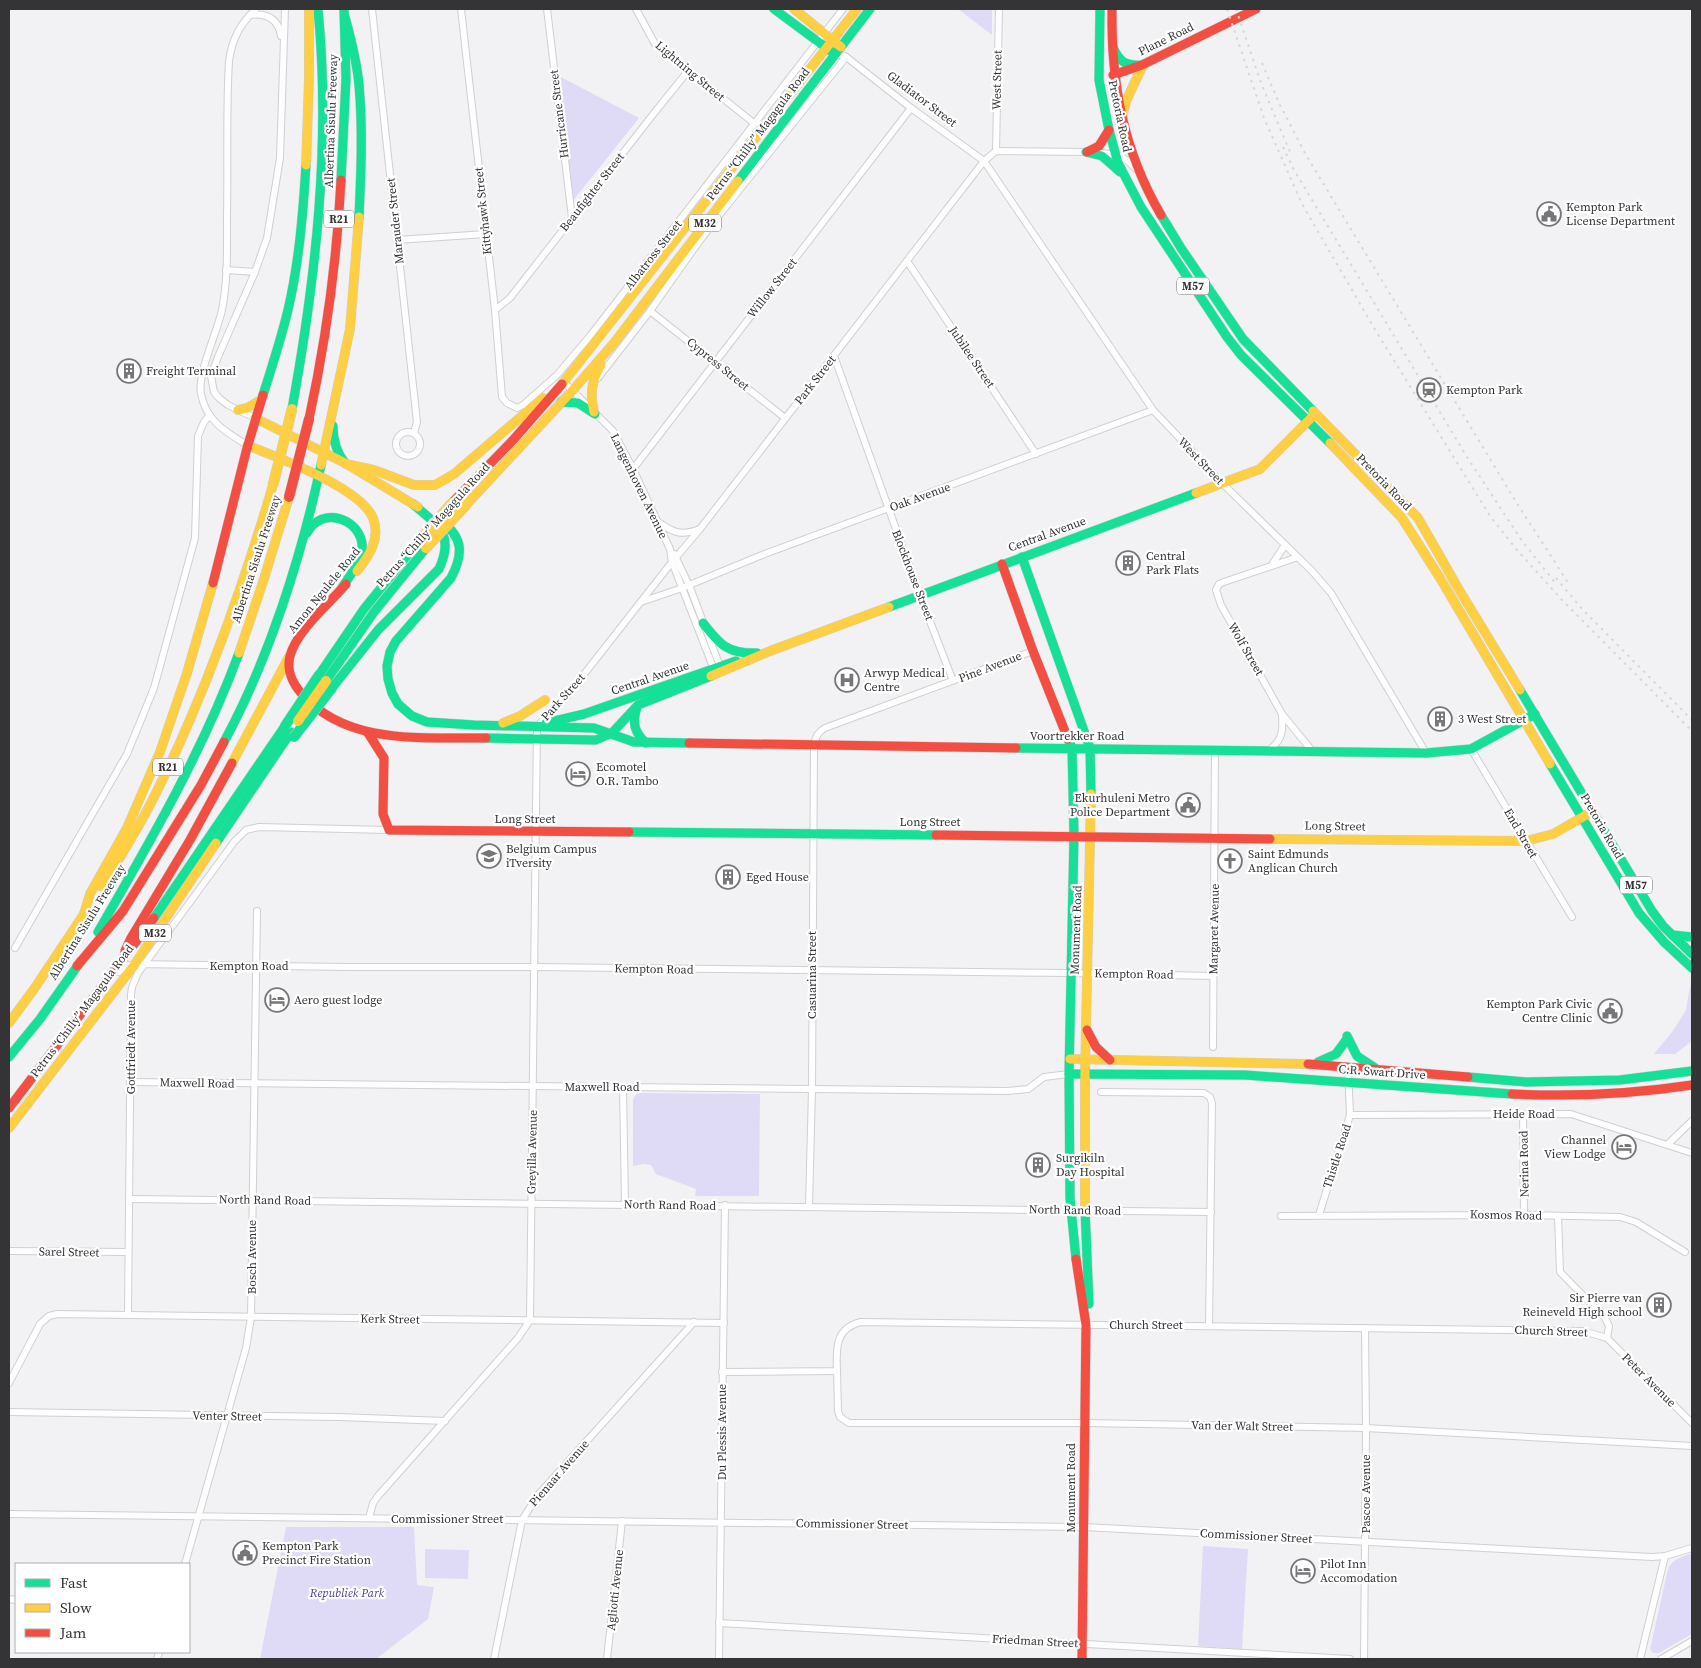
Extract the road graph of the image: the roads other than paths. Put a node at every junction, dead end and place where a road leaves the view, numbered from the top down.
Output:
1 (256, 9) edge
2 (284, 9) edge
3 (309, 9) edge
4 (318, 9) edge
5 (372, 9) edge
6 (461, 9) edge
7 (547, 9) edge
8 (636, 9) edge
9 (794, 9) edge
10 (843, 9) edge
11 (857, 9) edge
12 (870, 9) edge
13 (999, 9) edge
14 (1100, 9) edge
15 (1112, 9) edge
16 (1256, 9) edge
17 (778, 10) edge
18 (345, 13) edge
19 (250, 15) junction
20 (825, 33) junction
21 (1111, 44) junction
22 (835, 49) junction
23 (283, 52) junction
24 (1098, 62) junction
25 (1142, 65) junction
26 (688, 71) junction
27 (1113, 75) junction
28 (1103, 102) junction
29 (911, 108) junction
30 (1122, 120) junction
31 (755, 124) junction
32 (1109, 130) junction
33 (996, 151) junction
34 (1087, 152) junction
35 (1115, 153) junction
36 (984, 162) junction
37 (1140, 174) junction
38 (1124, 176) junction
39 (572, 218) junction
40 (486, 234) junction
41 (397, 240) junction
42 (907, 261) junction
43 (226, 270) junction
44 (255, 272) junction
45 (494, 310) junction
46 (650, 311) junction
47 (614, 343) junction
48 (834, 356) junction
49 (715, 362) junction
50 (564, 382) junction
51 (573, 390) junction
52 (594, 390) dead end
53 (261, 400) junction
54 (561, 402) junction
55 (514, 408) joint
56 (238, 410) junction
57 (1152, 410) junction
58 (595, 413) junction
59 (333, 414) junction
60 (209, 416) junction
61 (1312, 417) junction
62 (255, 418) junction
63 (785, 418) junction
64 (414, 433) junction
65 (247, 445) junction
66 (324, 453) junction
67 (1036, 454) junction
68 (345, 463) junction
69 (633, 469) junction
70 (318, 477) junction
71 (1222, 483) junction
72 (414, 504) junction
73 (888, 509) junction
74 (657, 522) junction
75 (700, 529) junction
76 (423, 544) junction
77 (1285, 544) junction
78 (1022, 557) junction
79 (1298, 557) junction
80 (674, 559) junction
81 (297, 561) junction
82 (1002, 564) junction
83 (1272, 564) junction
84 (685, 586) junction
85 (342, 588) junction
86 (920, 595) junction
87 (641, 602) junction
88 (703, 623) junction
89 (770, 651) junction
90 (1033, 651) junction
91 (291, 653) junction
92 (757, 653) junction
93 (718, 671) junction
94 (326, 681) junction
95 (953, 681) junction
96 (545, 700) dead end
97 (638, 705) junction
98 (1282, 714) junction
99 (1535, 714) junction
100 (1524, 721) junction
101 (498, 725) junction
102 (536, 726) junction
103 (290, 732) junction
104 (368, 733) junction
105 (612, 733) junction
106 (536, 739) junction
107 (646, 743) junction
108 (814, 744) junction
109 (1072, 748) junction
110 (1090, 748) junction
111 (1471, 748) junction
112 (1214, 750) junction
113 (1268, 751) junction
114 (1313, 752) junction
115 (1426, 753) junction
116 (1593, 811) junction
117 (1583, 818) junction
118 (259, 827) joint
119 (389, 830) junction
120 (536, 831) junction
121 (813, 833) junction
122 (1074, 835) junction
123 (1091, 835) junction
124 (1215, 837) junction
125 (1526, 841) junction
126 (257, 911) dead end
127 (83, 917) junction
128 (1572, 918) dead end
129 (1672, 935) junction
130 (1692, 938) edge
131 (15, 948) dead end
132 (1692, 954) edge
133 (120, 964) junction
134 (140, 964) junction
135 (77, 966) junction
136 (256, 966) junction
137 (533, 967) junction
138 (1692, 968) edge
139 (812, 971) junction
140 (1071, 973) junction
141 (1087, 973) junction
142 (1213, 976) junction
143 (103, 986) junction
144 (9, 1023) edge
145 (1086, 1028) junction
146 (1214, 1047) dead end
147 (9, 1058) edge
148 (1070, 1059) junction
149 (1085, 1060) junction
150 (1110, 1060) junction
151 (1300, 1063) junction
152 (1348, 1067) junction
153 (1379, 1070) junction
154 (1692, 1071) edge
155 (1069, 1074) junction
156 (1085, 1074) junction
157 (131, 1082) junction
158 (1350, 1082) junction
159 (255, 1083) junction
160 (1692, 1085) edge
161 (534, 1086) junction
162 (623, 1087) junction
163 (812, 1089) junction
164 (1101, 1092) dead end
165 (9, 1108) edge
166 (1523, 1114) junction
167 (1350, 1115) junction
168 (1692, 1121) edge
169 (9, 1128) edge
170 (1668, 1144) junction
171 (1692, 1152) edge
172 (129, 1199) junction
173 (252, 1200) junction
174 (531, 1204) junction
175 (625, 1204) junction
176 (725, 1205) junction
177 (809, 1206) junction
178 (1070, 1209) junction
179 (1085, 1210) junction
180 (1211, 1212) junction
181 (1318, 1215) junction
182 (1524, 1215) junction
183 (1281, 1216) dead end
184 (1558, 1216) junction
185 (9, 1251) edge
186 (128, 1252) junction
187 (1685, 1252) dead end
188 (128, 1315) junction
189 (251, 1317) junction
190 (530, 1320) junction
191 (1086, 1320) junction
192 (694, 1322) junction
193 (724, 1323) junction
194 (1209, 1325) junction
195 (1365, 1328) junction
196 (1607, 1338) junction
197 (837, 1371) junction
198 (722, 1372) junction
199 (9, 1383) edge
200 (9, 1412) edge
201 (227, 1416) junction
202 (445, 1421) junction
203 (1084, 1423) junction
204 (1692, 1423) edge
205 (1366, 1428) junction
206 (1692, 1446) edge
207 (9, 1514) edge
208 (198, 1517) junction
209 (369, 1518) junction
210 (522, 1520) junction
211 (622, 1521) junction
212 (721, 1522) junction
213 (1084, 1527) junction
214 (1365, 1542) junction
215 (1692, 1548) edge
216 (1666, 1556) junction
217 (185, 1563) edge
218 (719, 1623) junction
219 (1692, 1641) edge
220 (1082, 1644) junction
221 (494, 1659) edge
222 (608, 1659) edge
223 (719, 1659) edge
224 (1082, 1659) edge
225 (1350, 1659) edge
226 (1364, 1659) edge
227 (1640, 1659) edge
228 (1661, 1659) edge

1 - 19 street
2 - 23 street
3 - 53 main road
4 - 127 main road, Albertina Sisulu Freeway / R21, bridge
5 - 41 street, Marauder Street
6 - 40 street, Kittyhawk Street
7 - 39 street, Hurricane Street
8 - 26 street, Lightning Street
9 - 20 main road, Gladiator Street
10 - 20 street
11 - 22 main road, Petrus “Chilly” Magagula Road / M32
12 - 22 main road, Petrus “Chilly” Magagula Road / M32
13 - 33 street, West Street
14 - 24 main road, Pretoria Road / M57
15 - 21 main road, Pretoria Road / M57
16 - 25 main road, Plane Road
17 - 22 main road, Gladiator Street
18 - 59 main road
18 - 135 main road, Albertina Sisulu Freeway / R21, bridge
19 - 23 street
19 - 43 street
20 - 22 main road, Gladiator Street
21 - 25 main road
21 - 27 main road, Pretoria Road / M57
22 - 29 street, Gladiator Street
22 - 31 street, Albatross Street
22 - 46 street
22 - 47 main road, Petrus “Chilly” Magagula Road / M32
22 - 50 main road, Petrus “Chilly” Magagula Road / M32
23 - 44 street
24 - 27 main road
24 - 28 main road, Pretoria Road / M57
25 - 27 main road, Plane Road
25 - 30 main road
26 - 31 street, Lightning Street
26 - 39 street, Beaufighter Street
27 - 28 main road
27 - 30 main road, Pretoria Road / M57
28 - 32 main road, Pretoria Road / M57
29 - 36 street, Gladiator Street
29 - 49 street, Willow Street
30 - 37 main road, Pretoria Road / M57
31 - 55 street, Albatross Street
32 - 34 main road
32 - 35 main road, Pretoria Road / M57
33 - 34 street
33 - 36 street, Park Street
34 - 35 street
34 - 38 main road
35 - 37 street
35 - 38 main road, Pretoria Road / M57
36 - 42 street, Park Street
36 - 57 street, West Street
37 - 61 main road, Pretoria Road / M57
38 - 61 main road, Pretoria Road / M57
39 - 45 street, Beaufighter Street
40 - 41 street
40 - 45 street, Kittyhawk Street
41 - 64 street, Marauder Street
42 - 48 street, Park Street
42 - 67 street, Jubilee Street
43 - 44 street
43 - 60 street
44 - 56 street
45 - 55 street, Kittyhawk Street
46 - 49 street, Cypress Street
46 - 52 street
47 - 51 main road, Petrus “Chilly” Magagula Road / M32
47 - 58 main road
48 - 63 street, Park Street
48 - 73 street, Blockhouse Street
49 - 63 street, Cypress Street
49 - 69 street, Willow Street
50 - 51 street, Langenhoven Avenue
50 - 68 main road
50 - 76 main road, Petrus “Chilly” Magagula Road / M32, bridge
51 - 54 main road, Petrus “Chilly” Magagula Road / M32
51 - 58 street, Langenhoven Avenue
53 - 56 main road
53 - 62 main road
54 - 58 main road
54 - 76 main road, Petrus “Chilly” Magagula Road / M32, bridge
56 - 62 street
57 - 67 street, Oak Avenue
57 - 71 street, West Street
58 - 69 street, Langenhoven Avenue
59 - 66 main road
59 - 68 main road
60 - 65 street
60 - 131 street
61 - 71 main road, Central Avenue
61 - 99 main road, Pretoria Road / M57
61 - 100 main road, Pretoria Road / M57
62 - 65 main road
62 - 66 main road
63 - 75 street, Park Street
64 - 64 street, Marauder Street
65 - 70 main road, Amon Ngulele Road
65 - 127 main road
66 - 68 main road
66 - 70 main road
67 - 73 street, Oak Avenue
68 - 72 main road
69 - 74 street, Langenhoven Avenue
70 - 81 main road
70 - 85 main road, Amon Ngulele Road
71 - 77 street, West Street
71 - 78 main road, Central Avenue
72 - 94 main road
72 - 101 main road
73 - 84 street, Oak Avenue
73 - 86 street, Blockhouse Street
74 - 75 street
74 - 80 street, Langenhoven Avenue
75 - 80 street, Park Street
76 - 94 main road, Petrus “Chilly” Magagula Road / M32
77 - 79 street, West Street
77 - 83 street
78 - 82 main road, Central Avenue
78 - 110 main road, Monument Road
79 - 83 street
79 - 115 street, West Street
80 - 84 street, Langenhoven Avenue
80 - 87 street, Park Street
81 - 85 main road
81 - 135 main road
82 - 86 main road, Central Avenue
82 - 90 main road, Monument Road
83 - 98 street, Wolf Street
84 - 87 street, Oak Avenue
84 - 88 street, Langenhoven Avenue
84 - 93 street, Langenhoven Avenue
85 - 91 main road, Amon Ngulele Road
86 - 89 main road, Central Avenue
86 - 95 street, Blockhouse Street
87 - 102 street, Park Street
88 - 92 main road
88 - 93 street, Langenhoven Avenue
89 - 92 main road, Central Avenue
89 - 93 main road, Central Avenue
90 - 95 street, Pine Avenue
90 - 109 main road, Monument Road
91 - 104 main road, Amon Ngulele Road
91 - 133 main road
92 - 93 main road, Central Avenue
93 - 97 main road
93 - 102 main road, Central Avenue
94 - 103 main road, Petrus “Chilly” Magagula Road / M32, bridge
94 - 103 main road, bridge
95 - 108 street, Pine Avenue
96 - 101 main road
97 - 105 main road
97 - 107 main road
98 - 113 street
98 - 114 street, Wolf Street
99 - 100 main road, Voortrekker Road
99 - 116 main road, Pretoria Road / M57
100 - 111 main road, Voortrekker Road
100 - 117 main road, Pretoria Road / M57
101 - 102 main road
102 - 105 main road
102 - 106 street, Greyilla Avenue
103 - 133 main road, Petrus “Chilly” Magagula Road / M32
103 - 134 main road, Petrus “Chilly” Magagula Road / M32
104 - 106 main road, Amon Ngulele Road
104 - 119 main road
105 - 106 main road
105 - 107 main road, Voortrekker Road
106 - 120 street, Greyilla Avenue
107 - 108 main road, Voortrekker Road
108 - 109 main road, Voortrekker Road
108 - 121 street, Casuarina Street
109 - 110 main road, Voortrekker Road
109 - 122 main road, Monument Road
110 - 112 main road, Voortrekker Road
110 - 123 main road, Monument Road
111 - 115 main road, Voortrekker Road
111 - 125 street, End Street
112 - 113 main road, Voortrekker Road
112 - 124 street, Margaret Avenue
113 - 114 main road, Voortrekker Road
114 - 115 main road, Voortrekker Road
116 - 117 main road, Long Street
116 - 129 main road, Pretoria Road / M57
117 - 125 main road, Long Street
117 - 138 main road, Pretoria Road / M57
118 - 119 street, Long Street
118 - 134 street, Gottfriedt Avenue
119 - 120 main road, Long Street
120 - 121 main road, Long Street
120 - 137 street, Greyilla Avenue
121 - 122 main road, Long Street
121 - 139 street, Casuarina Street
122 - 123 main road, Long Street
122 - 140 main road, Monument Road
123 - 124 main road, Long Street
123 - 141 main road, Monument Road
124 - 125 main road, Long Street
124 - 142 street, Margaret Avenue
125 - 128 street, End Street
126 - 136 street, Bosch Avenue
127 - 144 main road, Albertina Sisulu Freeway / R21
129 - 130 main road
129 - 132 main road, Pretoria Road / M57
133 - 143 main road, Petrus “Chilly” Magagula Road / M32
134 - 136 street, Kempton Road
134 - 143 street
134 - 157 street, Gottfriedt Avenue
134 - 169 main road, Petrus “Chilly” Magagula Road / M32
135 - 147 main road, Albertina Sisulu Freeway / R21
136 - 137 street, Kempton Road
136 - 159 street, Bosch Avenue
137 - 139 street, Kempton Road
137 - 161 street, Greyilla Avenue
139 - 140 street, Kempton Road
139 - 163 street, Casuarina Street
140 - 141 street, Kempton Road
140 - 148 main road, Monument Road
141 - 142 street, Kempton Road
141 - 145 main road, Monument Road
142 - 146 street, Margaret Avenue
143 - 165 main road, Petrus “Chilly” Magagula Road / M32
145 - 149 main road, Monument Road
145 - 150 main road
148 - 149 main road, C.R. Swart Drive
148 - 155 main road, Monument Road
149 - 150 main road, C.R. Swart Drive
149 - 156 main road, Monument Road
150 - 151 main road, C.R. Swart Drive
151 - 152 main road, C.R. Swart Drive
151 - 153 main road
152 - 153 main road, C.R. Swart Drive
152 - 158 street, Thistle Road
153 - 154 main road, C.R. Swart Drive
155 - 156 main road, C.R. Swart Drive
155 - 163 street, Maxwell Road
155 - 178 main road, Monument Road
156 - 158 main road, C.R. Swart Drive
156 - 179 main road, Monument Road
157 - 159 street, Maxwell Road
157 - 172 street, Gottfriedt Avenue
158 - 160 main road, C.R. Swart Drive
158 - 167 street, Thistle Road
159 - 161 street, Maxwell Road
159 - 173 street, Bosch Avenue
161 - 162 street, Maxwell Road
161 - 174 street, Greyilla Avenue
162 - 163 street, Maxwell Road
162 - 175 street
163 - 177 street, Casuarina Street
164 - 180 street
166 - 167 street, Heide Road
166 - 170 street, Heide Road
166 - 182 street, Nerina Road
167 - 181 street, Thistle Road
168 - 170 street
170 - 171 street, Heide Road
172 - 173 street, North Rand Road
172 - 186 street, Gottfriedt Avenue
173 - 174 street, North Rand Road
173 - 189 street, Bosch Avenue
174 - 175 street, North Rand Road
174 - 190 street, Greyilla Avenue
175 - 176 street, North Rand Road
176 - 177 street, North Rand Road
176 - 193 street, Du Plessis Avenue
177 - 178 street, North Rand Road
178 - 179 street, North Rand Road
178 - 191 main road, Monument Road
179 - 180 street, North Rand Road
179 - 191 main road, Monument Road
180 - 194 street
181 - 182 street, Kosmos Road
181 - 183 street, Kosmos Road
182 - 184 street, Kosmos Road
184 - 187 street, Kosmos Road
184 - 196 street
185 - 186 street, Sarel Street
186 - 188 street, Gottfriedt Avenue
188 - 189 street, Kerk Street
188 - 199 street, Kerk Street
189 - 190 street, Kerk Street
189 - 201 street, Bosch Avenue
190 - 192 street, Kerk Street
190 - 202 street
191 - 194 street, Church Street
191 - 197 street, Church Street
191 - 203 main road, Monument Road
192 - 193 street, Kerk Street
192 - 210 street, Pienaar Avenue
193 - 198 street, Du Plessis Avenue
194 - 195 street, Church Street
195 - 196 street, Church Street
195 - 205 street, Pascoe Avenue
196 - 204 street, Peter Avenue
197 - 198 street
197 - 203 street, Van der Walt Street
198 - 212 street, Du Plessis Avenue
200 - 201 street, Venter Street
201 - 202 street, Venter Street
201 - 208 street, Bosch Avenue
202 - 209 street
203 - 205 street, Van der Walt Street
203 - 213 main road, Monument Road
205 - 206 street, Van der Walt Street
205 - 214 street, Pascoe Avenue
207 - 208 street, Commissioner Street
208 - 209 street, Commissioner Street
208 - 217 street, Bosch Avenue
209 - 210 street, Commissioner Street
210 - 211 street, Commissioner Street
210 - 221 street, Pienaar Avenue
211 - 212 street, Commissioner Street
211 - 222 street, Agliotti Avenue
212 - 213 street, Commissioner Street
212 - 218 street, Du Plessis Avenue
213 - 214 street, Commissioner Street
213 - 220 main road, Monument Road
214 - 216 street, Commissioner Street
214 - 226 street, Pascoe Avenue
215 - 216 street, Commissioner Street
216 - 227 street
218 - 220 street, Friedman Street
218 - 223 street, Du Plessis Avenue
219 - 228 street
220 - 224 main road, Monument Road
220 - 225 street, Friedman Street

